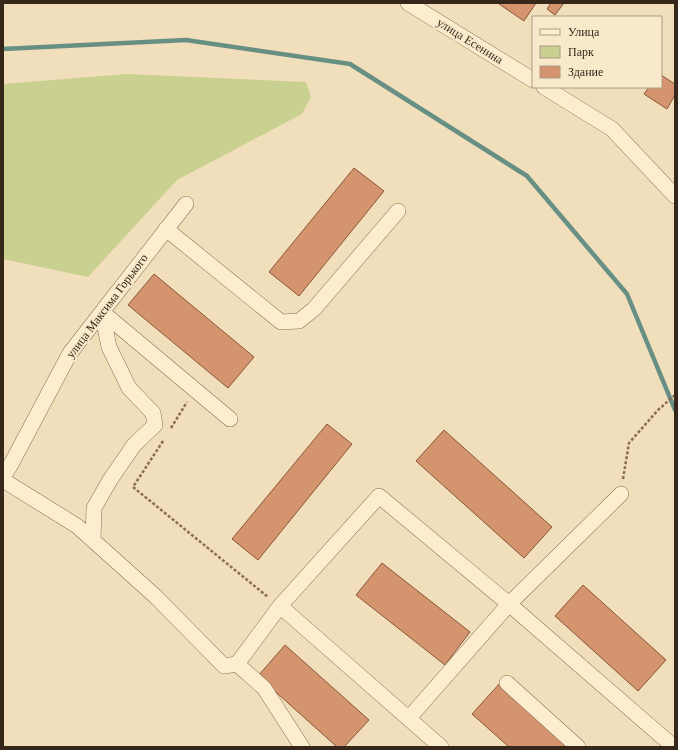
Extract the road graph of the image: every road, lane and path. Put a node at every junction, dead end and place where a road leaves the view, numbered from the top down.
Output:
1 (408, 3) edge
2 (532, 79) edge
3 (546, 88) edge
4 (675, 196) edge
5 (186, 204) dead end
6 (398, 211) dead end
7 (166, 229) junction
8 (102, 312) junction
9 (195, 389) junction
10 (675, 395) edge
11 (230, 419) dead end
12 (170, 428) dead end
13 (166, 435) dead end
14 (3, 479) edge
15 (621, 494) joint
16 (93, 540) junction
17 (509, 604) junction
18 (280, 606) junction
19 (237, 664) junction
20 (507, 683) dead end
21 (409, 718) junction
22 (302, 747) edge
23 (441, 747) edge
24 (578, 747) edge
25 (674, 747) edge

1 - 2 street, улица Есенина
3 - 4 street
5 - 7 street, улица Максима Горького
6 - 7 street
7 - 8 street, улица Максима Горького
8 - 9 street
8 - 14 street, улица Максима Горького
8 - 16 street
9 - 11 street
9 - 12 path
10 - 15 path
13 - 18 path
14 - 16 street
15 - 17 street
16 - 19 street
17 - 18 street
17 - 21 street
17 - 25 street
18 - 19 street
18 - 21 street
19 - 22 street
20 - 24 street
21 - 23 street

